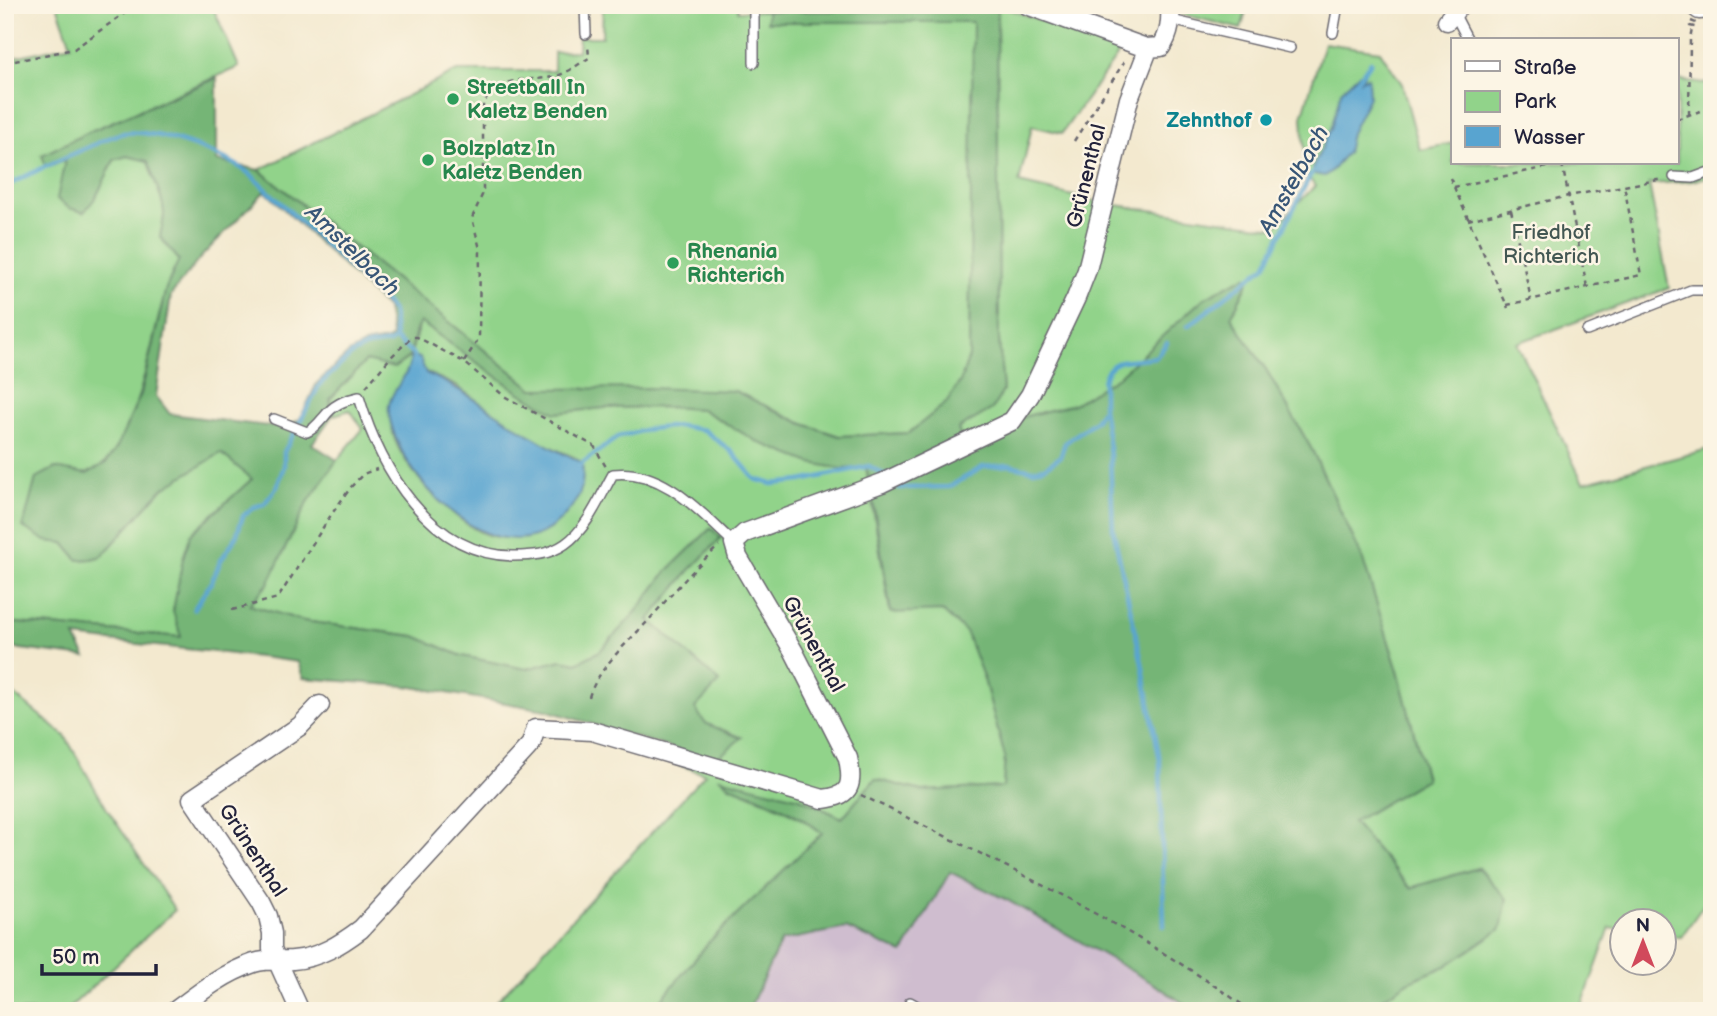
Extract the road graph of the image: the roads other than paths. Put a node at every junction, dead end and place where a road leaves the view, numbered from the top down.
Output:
1 (586, 5) edge
2 (754, 5) edge
3 (1027, 5) edge
4 (1338, 5) edge
5 (1693, 5) edge
6 (1712, 9) edge
7 (1170, 13) edge
8 (1454, 13) edge
9 (1333, 33) dead end
10 (586, 34) road end
11 (1467, 38) edge
12 (1141, 46) junction
13 (1290, 48) dead end
14 (754, 63) dead end
15 (1712, 171) edge
16 (1674, 177) road end
17 (1712, 290) edge
18 (1587, 331) dead end
19 (274, 419) dead end
20 (734, 543) junction
21 (320, 705) dead end
22 (277, 960) junction
23 (175, 1011) edge
24 (300, 1011) edge
25 (905, 1011) edge
26 (926, 1011) edge

1 - 10 lane
2 - 14 lane
3 - 12 street
4 - 9 lane
5 - 6 street
7 - 12 street
7 - 13 lane
8 - 11 lane
12 - 20 street, Grünenthal
15 - 16 lane
17 - 18 lane
19 - 20 lane
20 - 22 street, Grünenthal
21 - 22 street, Grünenthal
22 - 23 street
22 - 24 street, Grünenthal
25 - 26 lane

